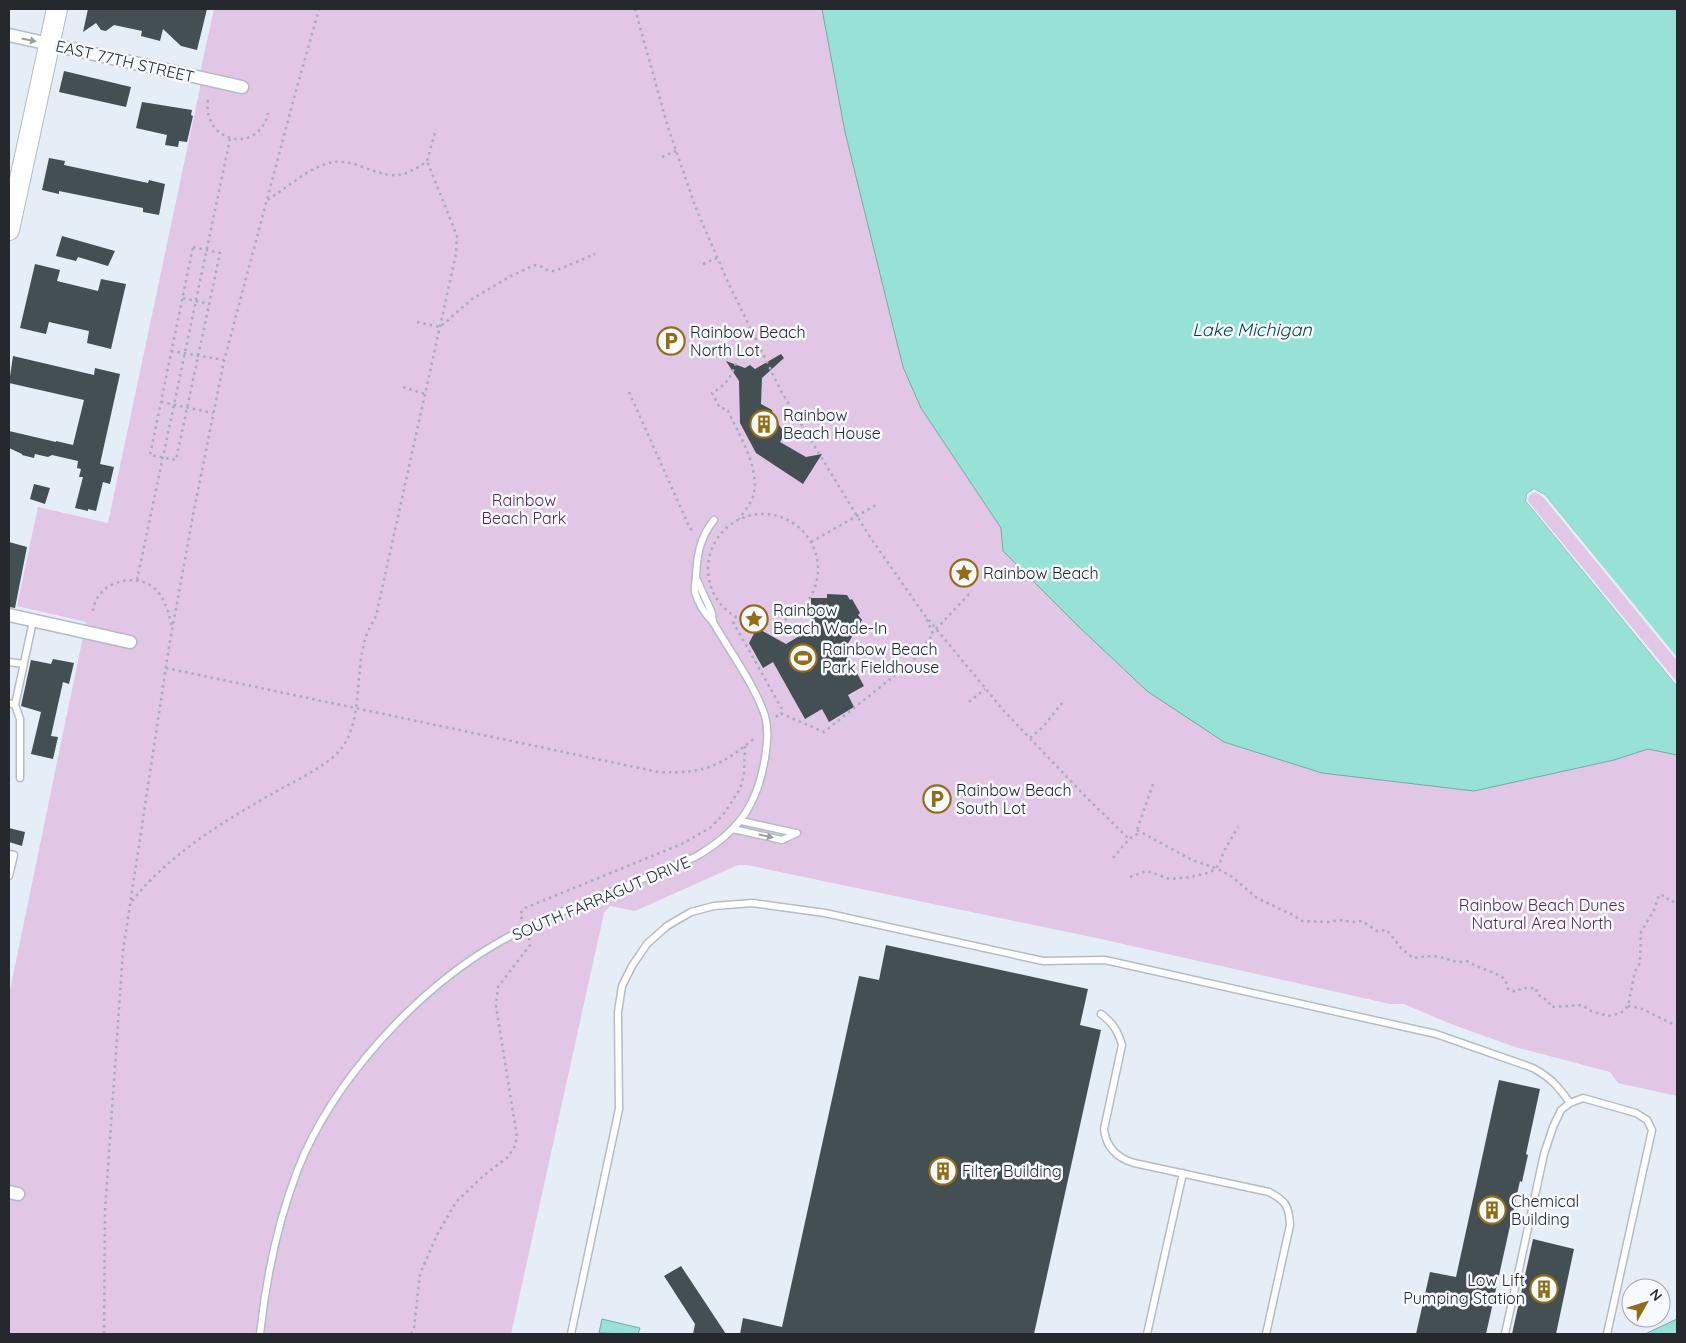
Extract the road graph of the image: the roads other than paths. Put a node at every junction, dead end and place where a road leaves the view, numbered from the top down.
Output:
1 (57, 9) edge
2 (9, 35) edge
3 (49, 44) junction
4 (242, 87) dead end
5 (9, 230) edge
6 (714, 520) dead end
7 (9, 615) edge
8 (34, 621) junction
9 (130, 642) dead end
10 (9, 662) edge
11 (24, 664) junction
12 (12, 704) edge
13 (20, 778) dead end
14 (741, 821) junction
15 (733, 829) junction
16 (9, 854) edge
17 (9, 876) edge
18 (1101, 1014) dead end
19 (1570, 1103) junction
20 (1183, 1173) junction
21 (260, 1334) edge
22 (571, 1334) edge
23 (1147, 1334) edge
24 (1266, 1334) edge
25 (1505, 1334) edge
26 (1607, 1334) edge

1 - 3 main road
2 -> 3 street, EAST 77TH STREET
3 - 4 street, EAST 77TH STREET
3 - 5 main road
6 - 14 lane, SOUTH FARRAGUT DRIVE
7 - 8 street
8 - 9 street
8 - 11 lane
10 - 11 lane
11 - 12 lane
12 - 13 lane
14 - 15 lane, SOUTH FARRAGUT DRIVE
15 -> 14 lane
15 - 21 lane, SOUTH FARRAGUT DRIVE
16 - 17 lane
18 - 20 lane
19 - 22 lane
19 - 25 lane
19 - 26 lane
20 - 23 lane
20 - 24 lane

